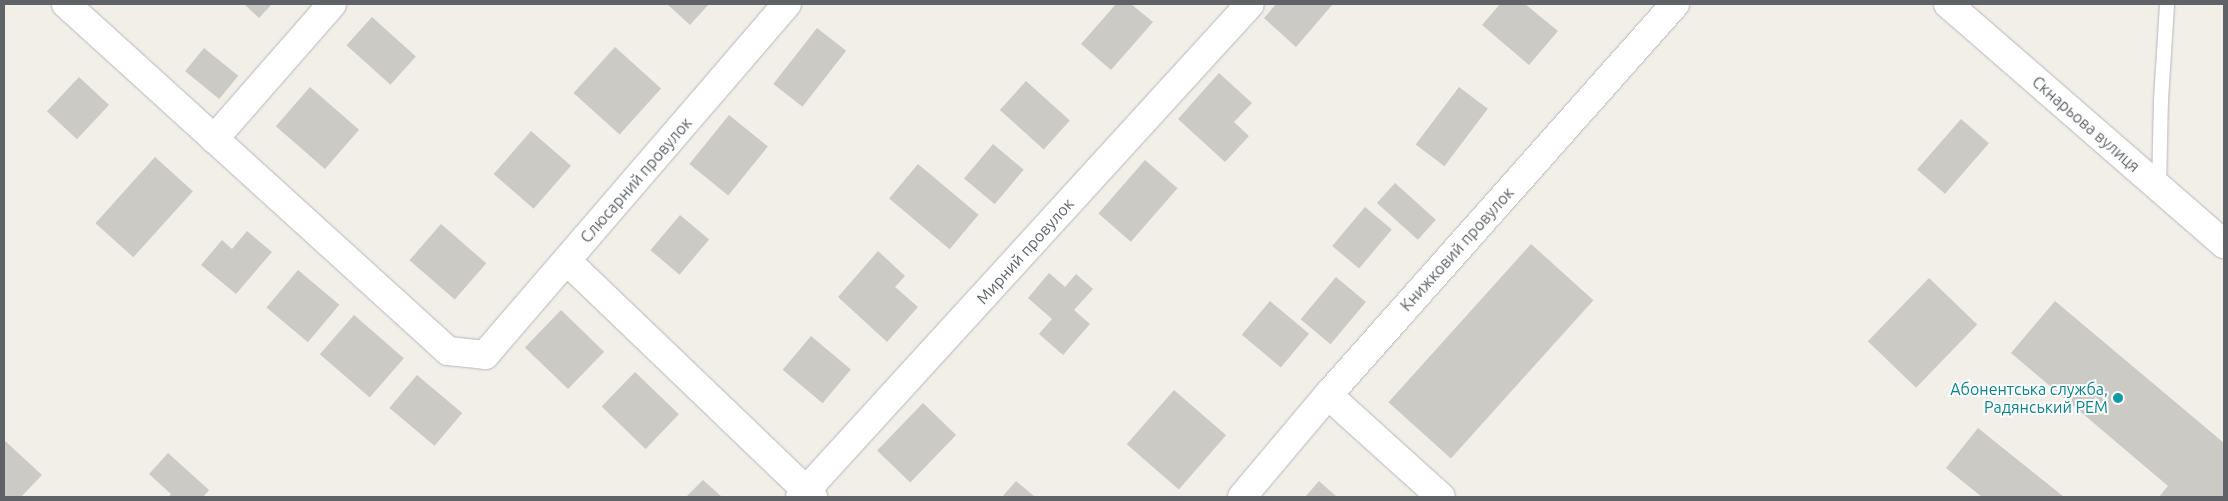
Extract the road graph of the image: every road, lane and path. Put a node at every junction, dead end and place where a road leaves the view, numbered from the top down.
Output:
1 (66, 4) edge
2 (332, 4) edge
3 (787, 4) edge
4 (1250, 4) edge
5 (1675, 4) edge
6 (1948, 4) edge
7 (2167, 4) edge
8 (214, 139) junction
9 (2159, 187) junction
10 (2224, 244) edge
11 (567, 261) junction
12 (1328, 395) junction
13 (806, 495) edge
14 (1242, 497) edge
15 (1441, 497) edge

1 - 8 street
2 - 8 street
3 - 11 street, Слюсарний провулок
4 - 13 street, Мирний провулок
5 - 12 street, Книжковий провулок
6 - 9 street, Скнарьова вулиця
7 - 9 lane
8 - 11 street, Слюсарний провулок
9 - 10 street, Скнарьова вулиця
11 - 13 street
12 - 14 street, Книжковий провулок
12 - 15 street

